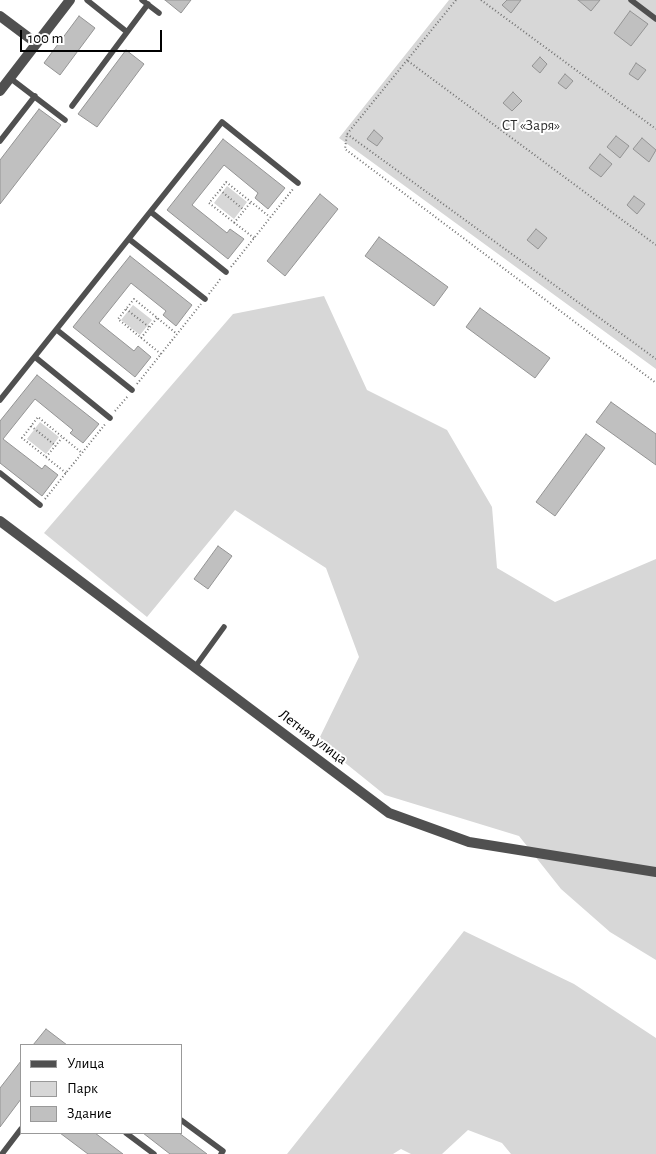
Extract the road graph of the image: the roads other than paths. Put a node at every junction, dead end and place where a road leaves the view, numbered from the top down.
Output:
1 (70, 0) edge
2 (87, 0) edge
3 (142, 0) edge
4 (631, 0) edge
5 (148, 4) junction
6 (159, 13) dead end
7 (0, 16) edge
8 (656, 18) edge
9 (127, 32) junction
10 (36, 43) junction
11 (10, 78) junction
12 (0, 91) edge
13 (35, 96) junction
14 (72, 106) dead end
15 (65, 120) dead end
16 (0, 142) edge
17 (298, 183) road end
18 (151, 212) junction
19 (129, 239) junction
20 (226, 272) road end
21 (205, 299) road end
22 (56, 330) junction
23 (34, 357) junction
24 (132, 390) road end
25 (0, 400) edge
26 (110, 418) road end
27 (0, 473) edge
28 (40, 505) road end
29 (0, 521) edge
30 (224, 627) dead end
31 (195, 667) junction
32 (656, 872) edge
33 (182, 1121) edge
34 (20, 1130) edge
35 (127, 1134) edge
36 (2, 1154) edge
37 (154, 1154) edge
38 (221, 1154) edge

1 - 10 street
2 - 9 lane
3 - 5 lane
4 - 8 lane
5 - 6 lane
5 - 9 lane
7 - 10 street
9 - 14 lane
10 - 11 street
11 - 12 street
11 - 13 lane
13 - 15 lane
13 - 16 lane
17 - 18 lane
18 - 19 lane
18 - 20 lane
19 - 21 lane
19 - 22 lane
22 - 23 lane
22 - 24 lane
23 - 25 lane
23 - 26 lane
27 - 28 lane
29 - 31 street, Летняя улица
30 - 31 lane
31 - 32 street, Летняя улица
33 - 38 lane
34 - 36 lane
35 - 37 lane

